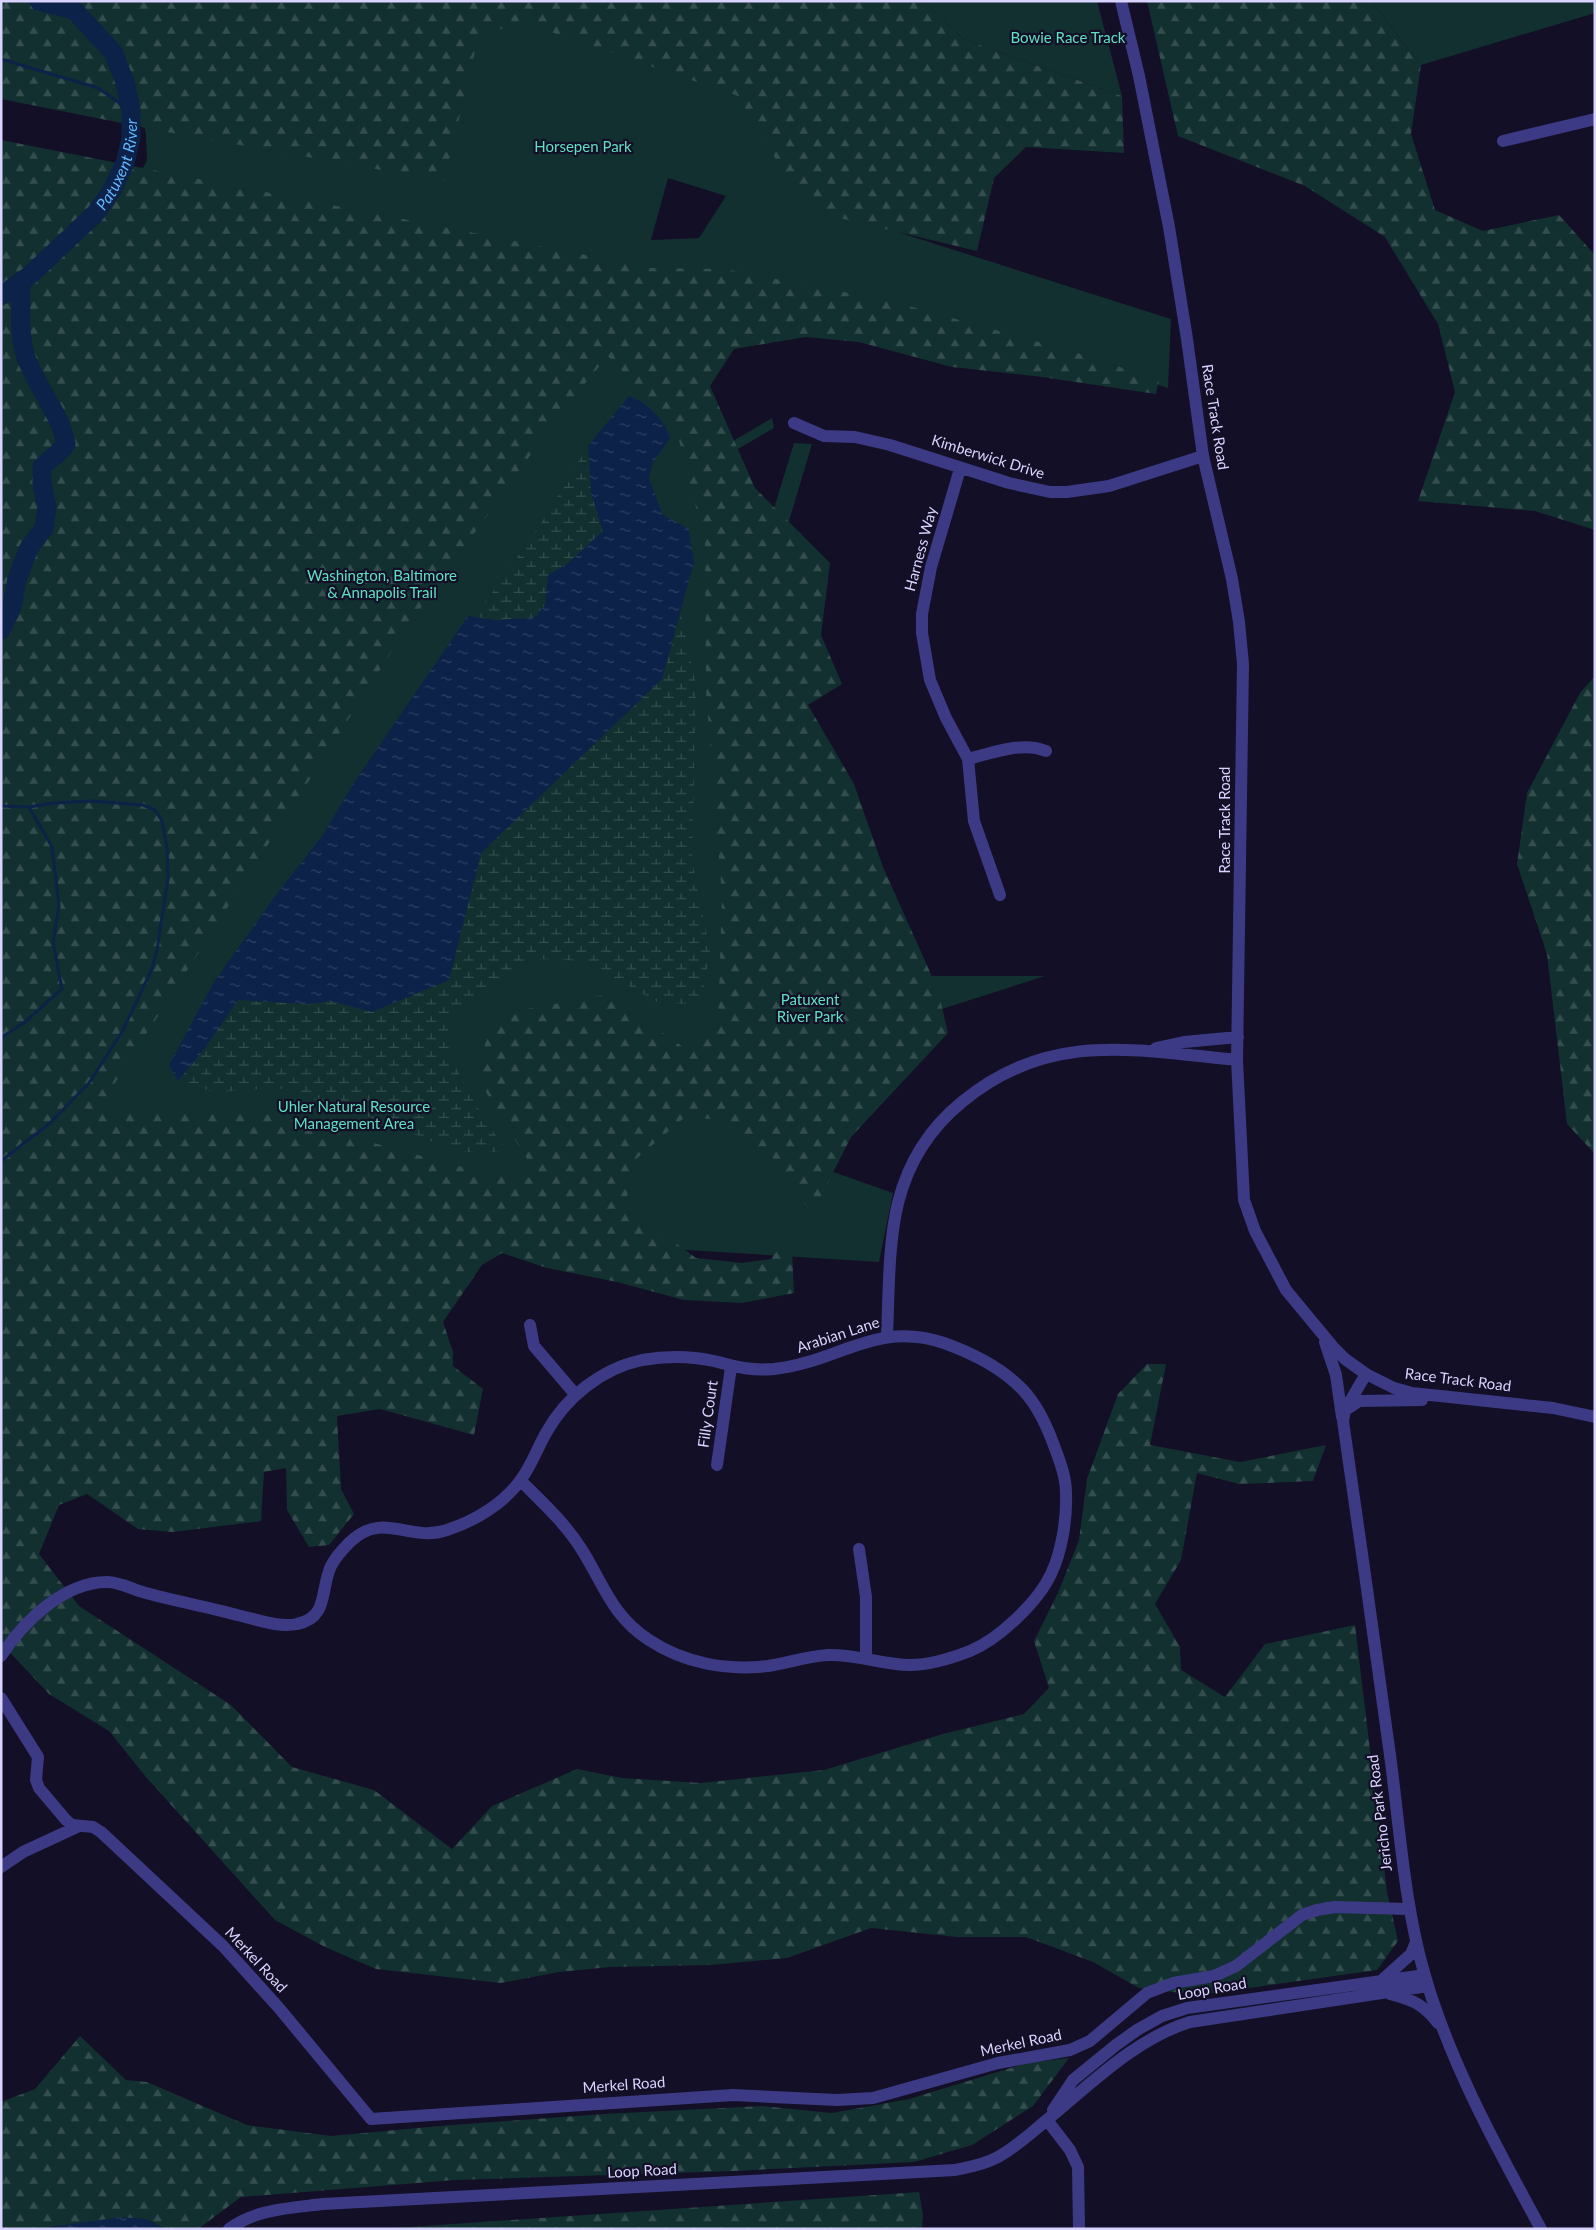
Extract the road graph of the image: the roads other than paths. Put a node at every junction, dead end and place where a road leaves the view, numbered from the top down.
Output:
1 (1121, 1) edge
2 (1595, 119) edge
3 (1503, 141) dead end
4 (794, 423) dead end
5 (1203, 456) junction
6 (960, 469) junction
7 (1046, 751) dead end
8 (968, 759) junction
9 (1000, 895) dead end
10 (1238, 1037) junction
11 (1144, 1051) junction
12 (1237, 1060) junction
13 (530, 1325) dead end
14 (1318, 1329) junction
15 (887, 1335) junction
16 (731, 1367) junction
17 (1366, 1374) junction
18 (574, 1394) junction
19 (1441, 1396) junction
20 (1344, 1416) junction
21 (1595, 1416) edge
22 (716, 1465) dead end
23 (521, 1481) junction
24 (859, 1549) dead end
25 (1, 1656) edge
26 (866, 1657) junction
27 (1, 1698) edge
28 (79, 1826) junction
29 (1, 1866) edge
30 (1409, 1909) junction
31 (1416, 1942) junction
32 (1426, 1980) junction
33 (1381, 1987) junction
34 (1446, 2034) junction
35 (1047, 2120) junction
36 (229, 2229) edge
37 (1079, 2229) edge
38 (1541, 2229) edge

1 - 5 street, Race Track Road
2 - 3 street
4 - 6 street, Kimberwick Drive
5 - 6 street, Kimberwick Drive
5 - 10 street, Race Track Road
6 - 8 street, Harness Way
7 - 8 street
8 - 9 street, Harness Way
10 - 11 street
10 - 12 street, Race Track Road
11 - 12 street
11 - 15 street
12 - 14 street, Race Track Road
13 - 18 street
14 - 17 street, Race Track Road
14 - 20 street, Jericho Park Road
15 - 16 street, Arabian Lane
15 - 26 street, Arabian Lane
16 - 18 street, Arabian Lane
16 - 22 street, Filly Court
17 - 19 street, Race Track Road
17 - 20 street
18 - 23 street, Arabian Lane
19 - 20 street
19 - 21 street, Race Track Road
20 - 30 street, Jericho Park Road
23 - 25 street
23 - 26 street, Arabian Lane
24 - 26 street
27 - 28 street, Merkel Road
28 - 29 street
28 - 30 street, Merkel Road
30 - 31 street, Jericho Park Road
31 - 32 street, Jericho Park Road
31 - 33 street
32 - 33 street, Loop Road
32 - 34 street, Jericho Park Road
33 - 34 street
33 - 35 street, Loop Road
34 - 38 street, Jericho Park Road
35 - 36 street, Loop Road
35 - 37 street

